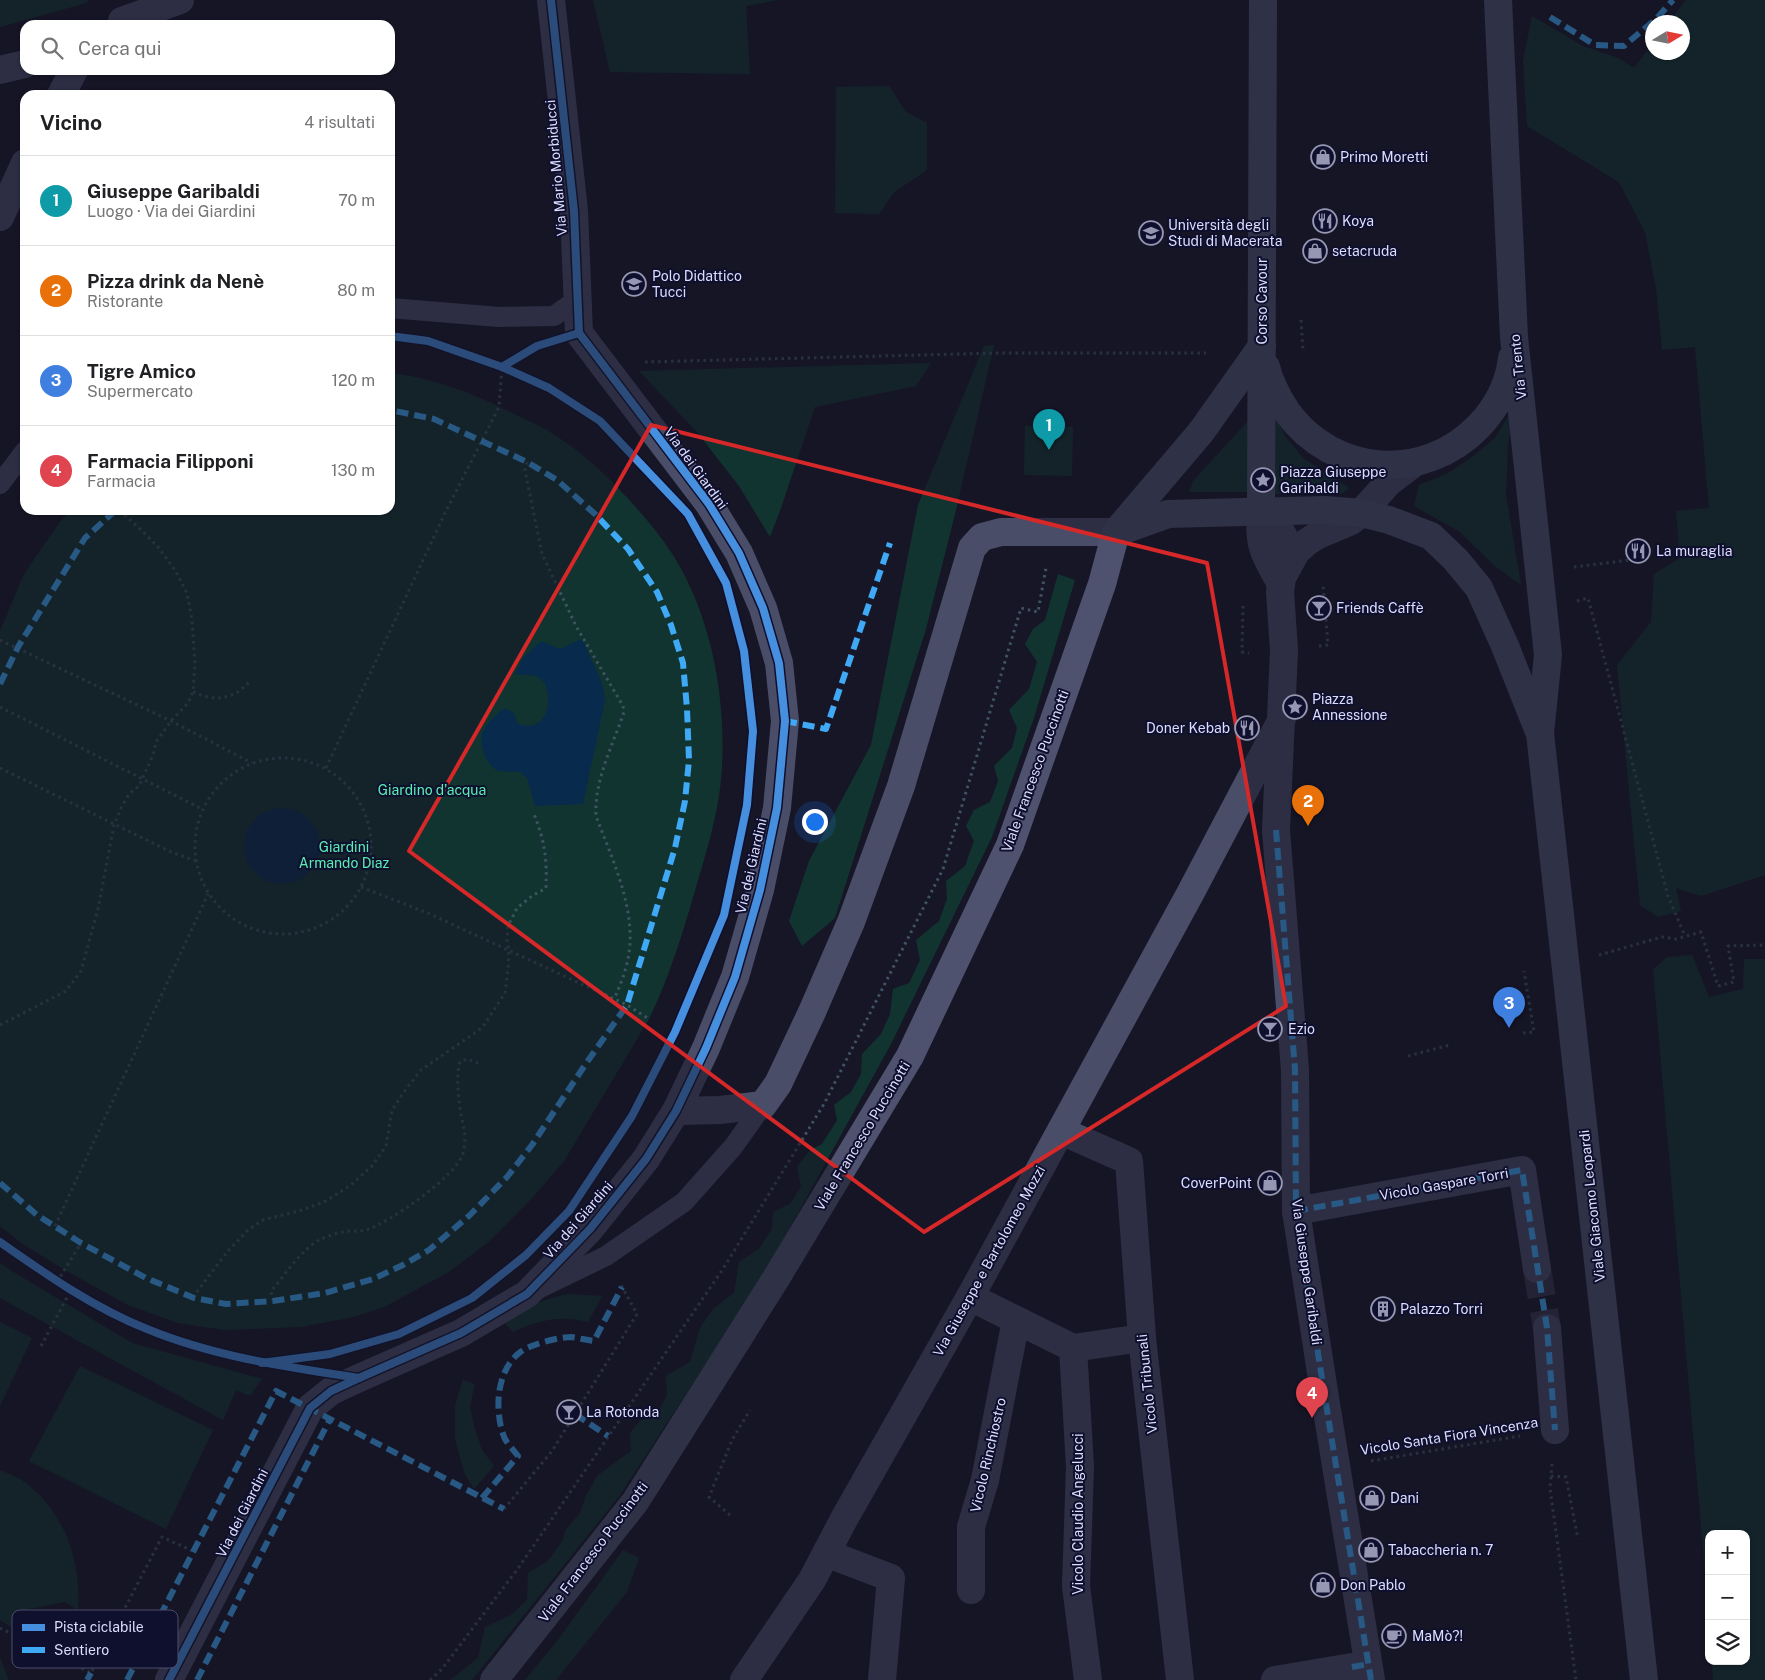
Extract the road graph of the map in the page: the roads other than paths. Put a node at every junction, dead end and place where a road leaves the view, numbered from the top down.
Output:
1 (140, 0) edge
2 (180, 0) edge
3 (551, 0) edge
4 (1263, 0) edge
5 (1498, 0) edge
6 (122, 20) edge
7 (127, 20) edge
8 (20, 65) edge
9 (0, 70) edge
10 (71, 75) edge
11 (64, 90) edge
12 (20, 174) edge
13 (0, 217) edge
14 (578, 299) junction
15 (395, 308) edge
16 (579, 333) joint
17 (1514, 337) junction
18 (1262, 346) junction
19 (20, 458) edge
20 (1414, 463) junction
21 (0, 484) edge
22 (1261, 512) junction
23 (1361, 513) junction
24 (1116, 532) junction
25 (1280, 582) junction
26 (1282, 719) junction
27 (1540, 733) junction
28 (763, 1104) junction
29 (676, 1111) junction
30 (1061, 1131) junction
31 (1296, 1211) junction
32 (1537, 1269) tunnel mouth
33 (527, 1294) junction
34 (970, 1297) junction
35 (1016, 1320) junction
36 (1548, 1328) tunnel mouth
37 (1142, 1338) junction
38 (1073, 1348) junction
39 (1555, 1430) road end
40 (827, 1552) junction
41 (971, 1590) dead end
42 (178, 1663) edge
43 (175, 1668) edge
44 (1364, 1670) edge
45 (169, 1680) edge
46 (494, 1680) edge
47 (744, 1680) edge
48 (882, 1680) edge
49 (1088, 1680) edge
50 (1180, 1680) edge
51 (1275, 1680) edge
52 (1644, 1680) edge

1 - 6 street
2 - 7 street
3 - 14 street, Via Mario Morbiducci
4 - 18 main road, Corso Cavour
5 - 17 main road, Via Trento
8 - 9 street
10 - 11 street
12 - 13 street
14 - 15 lane
14 - 16 street, Via Mario Morbiducci
16 - 29 street, Via dei Giardini
17 - 20 main road
17 - 27 main road, Via Trento
18 - 20 main road
18 - 22 main road, Corso Cavour
18 - 24 main road
19 - 21 lane
20 - 23 street
22 - 23 main road
22 - 24 main road
22 - 25 street
23 - 25 street
23 - 27 main road
24 - 28 street
24 - 46 main road, Viale Francesco Puccinotti
25 - 26 street
26 - 30 street, Via Giuseppe e Bartolomeo Mozzi
26 - 31 street, Via Giuseppe Garibaldi
27 - 52 main road, Viale Giacomo Leopardi
28 - 29 street
28 - 33 lane
29 - 33 street, Via dei Giardini
30 - 34 street, Via Giuseppe e Bartolomeo Mozzi
30 - 37 street, Vicolo Tribunali
31 - 32 street, Vicolo Gaspare Torri
31 - 44 street, Via Giuseppe Garibaldi
33 - 42 street, Via dei Giardini
34 - 35 street
34 - 40 street, Via Giuseppe e Bartolomeo Mozzi
35 - 38 street
35 - 41 street, Vicolo Rinchiostro
36 - 39 street
37 - 38 street
37 - 50 street, Vicolo Tribunali
38 - 49 street, Vicolo Claudio Angelucci
40 - 47 street, Via Giuseppe e Bartolomeo Mozzi
40 - 48 street
43 - 45 street, Via dei Giardini
44 - 51 street

